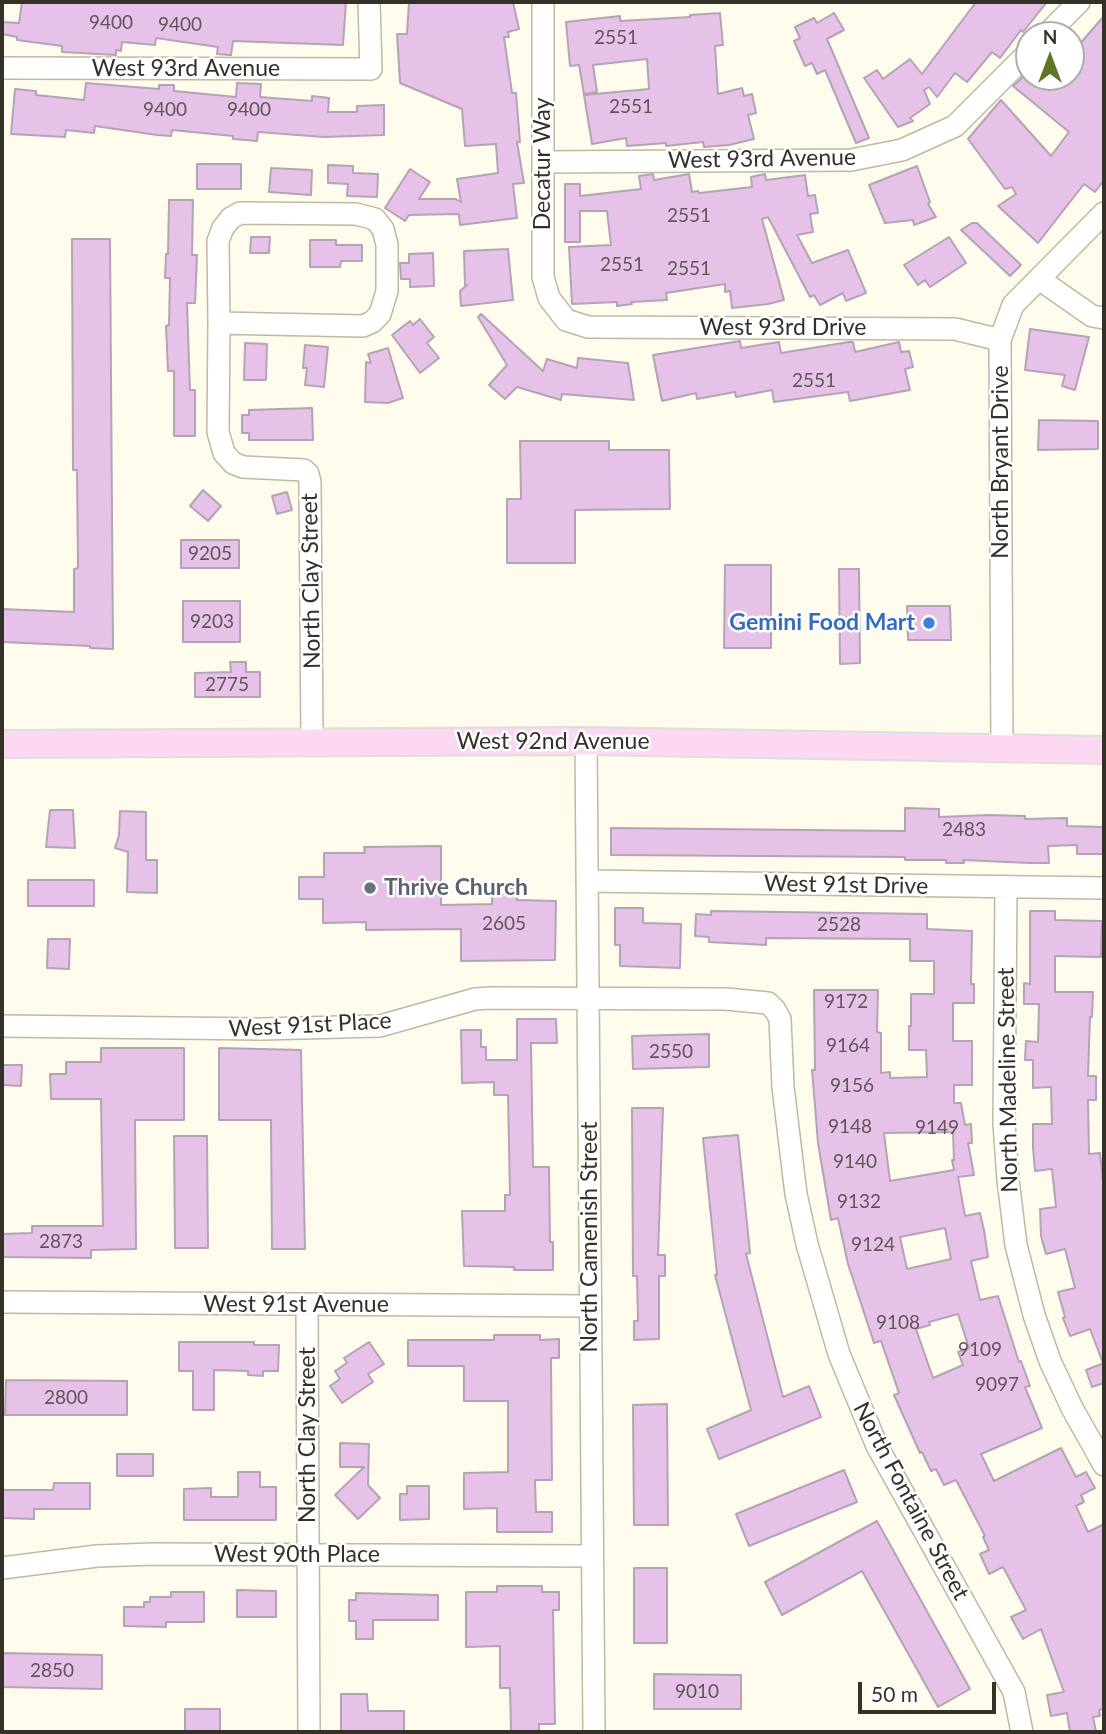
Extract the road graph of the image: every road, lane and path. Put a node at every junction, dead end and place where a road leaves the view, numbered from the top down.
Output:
1 (369, 2) edge
2 (543, 2) edge
3 (1079, 2) edge
4 (1060, 21) edge
5 (1015, 66) edge
6 (2, 68) edge
7 (543, 162) junction
8 (1104, 213) edge
9 (1039, 279) junction
10 (1104, 318) edge
11 (566, 320) joint
12 (219, 323) junction
13 (1000, 341) junction
14 (586, 741) junction
15 (312, 743) junction
16 (2, 744) edge
17 (1002, 750) junction
18 (1104, 750) edge
19 (587, 881) junction
20 (1006, 887) junction
21 (1104, 888) edge
22 (588, 998) junction
23 (742, 999) joint
24 (2, 1026) edge
25 (2, 1302) edge
26 (307, 1305) junction
27 (590, 1306) junction
28 (1104, 1465) edge
29 (308, 1555) junction
30 (592, 1556) junction
31 (2, 1568) edge
32 (309, 1732) edge
33 (594, 1732) edge
34 (1021, 1732) edge

1 - 6 street, West 93rd Avenue
2 - 7 street, Decatur Way
3 - 4 street
5 - 7 street, West 93rd Avenue
7 - 11 street, Decatur Way
8 - 9 street, North Bryant Drive
9 - 10 street
9 - 13 street, North Bryant Drive
11 - 13 street, West 93rd Drive
12 - 12 street, North Clay Street
12 - 15 street, North Clay Street
13 - 17 street, North Bryant Drive
14 - 15 main road, West 92nd Avenue
14 - 17 main road, West 92nd Avenue
14 - 19 street, North Camenish Street
15 - 16 main road, West 92nd Avenue
17 - 18 main road, West 92nd Avenue
19 - 20 street, West 91st Drive
19 - 22 street, North Camenish Street
20 - 21 street, West 91st Drive
20 - 28 street, North Madeline Street
22 - 23 street, West 91st Place
22 - 24 street, West 91st Place
22 - 27 street, North Camenish Street
23 - 34 street, North Fontaine Street
25 - 26 street, West 91st Avenue
26 - 27 street, West 91st Avenue
26 - 29 street, North Clay Street
27 - 30 street, North Camenish Street
29 - 30 street, West 90th Place
29 - 31 street, West 90th Place
29 - 32 street, North Clay Street
30 - 33 street, North Camenish Street

